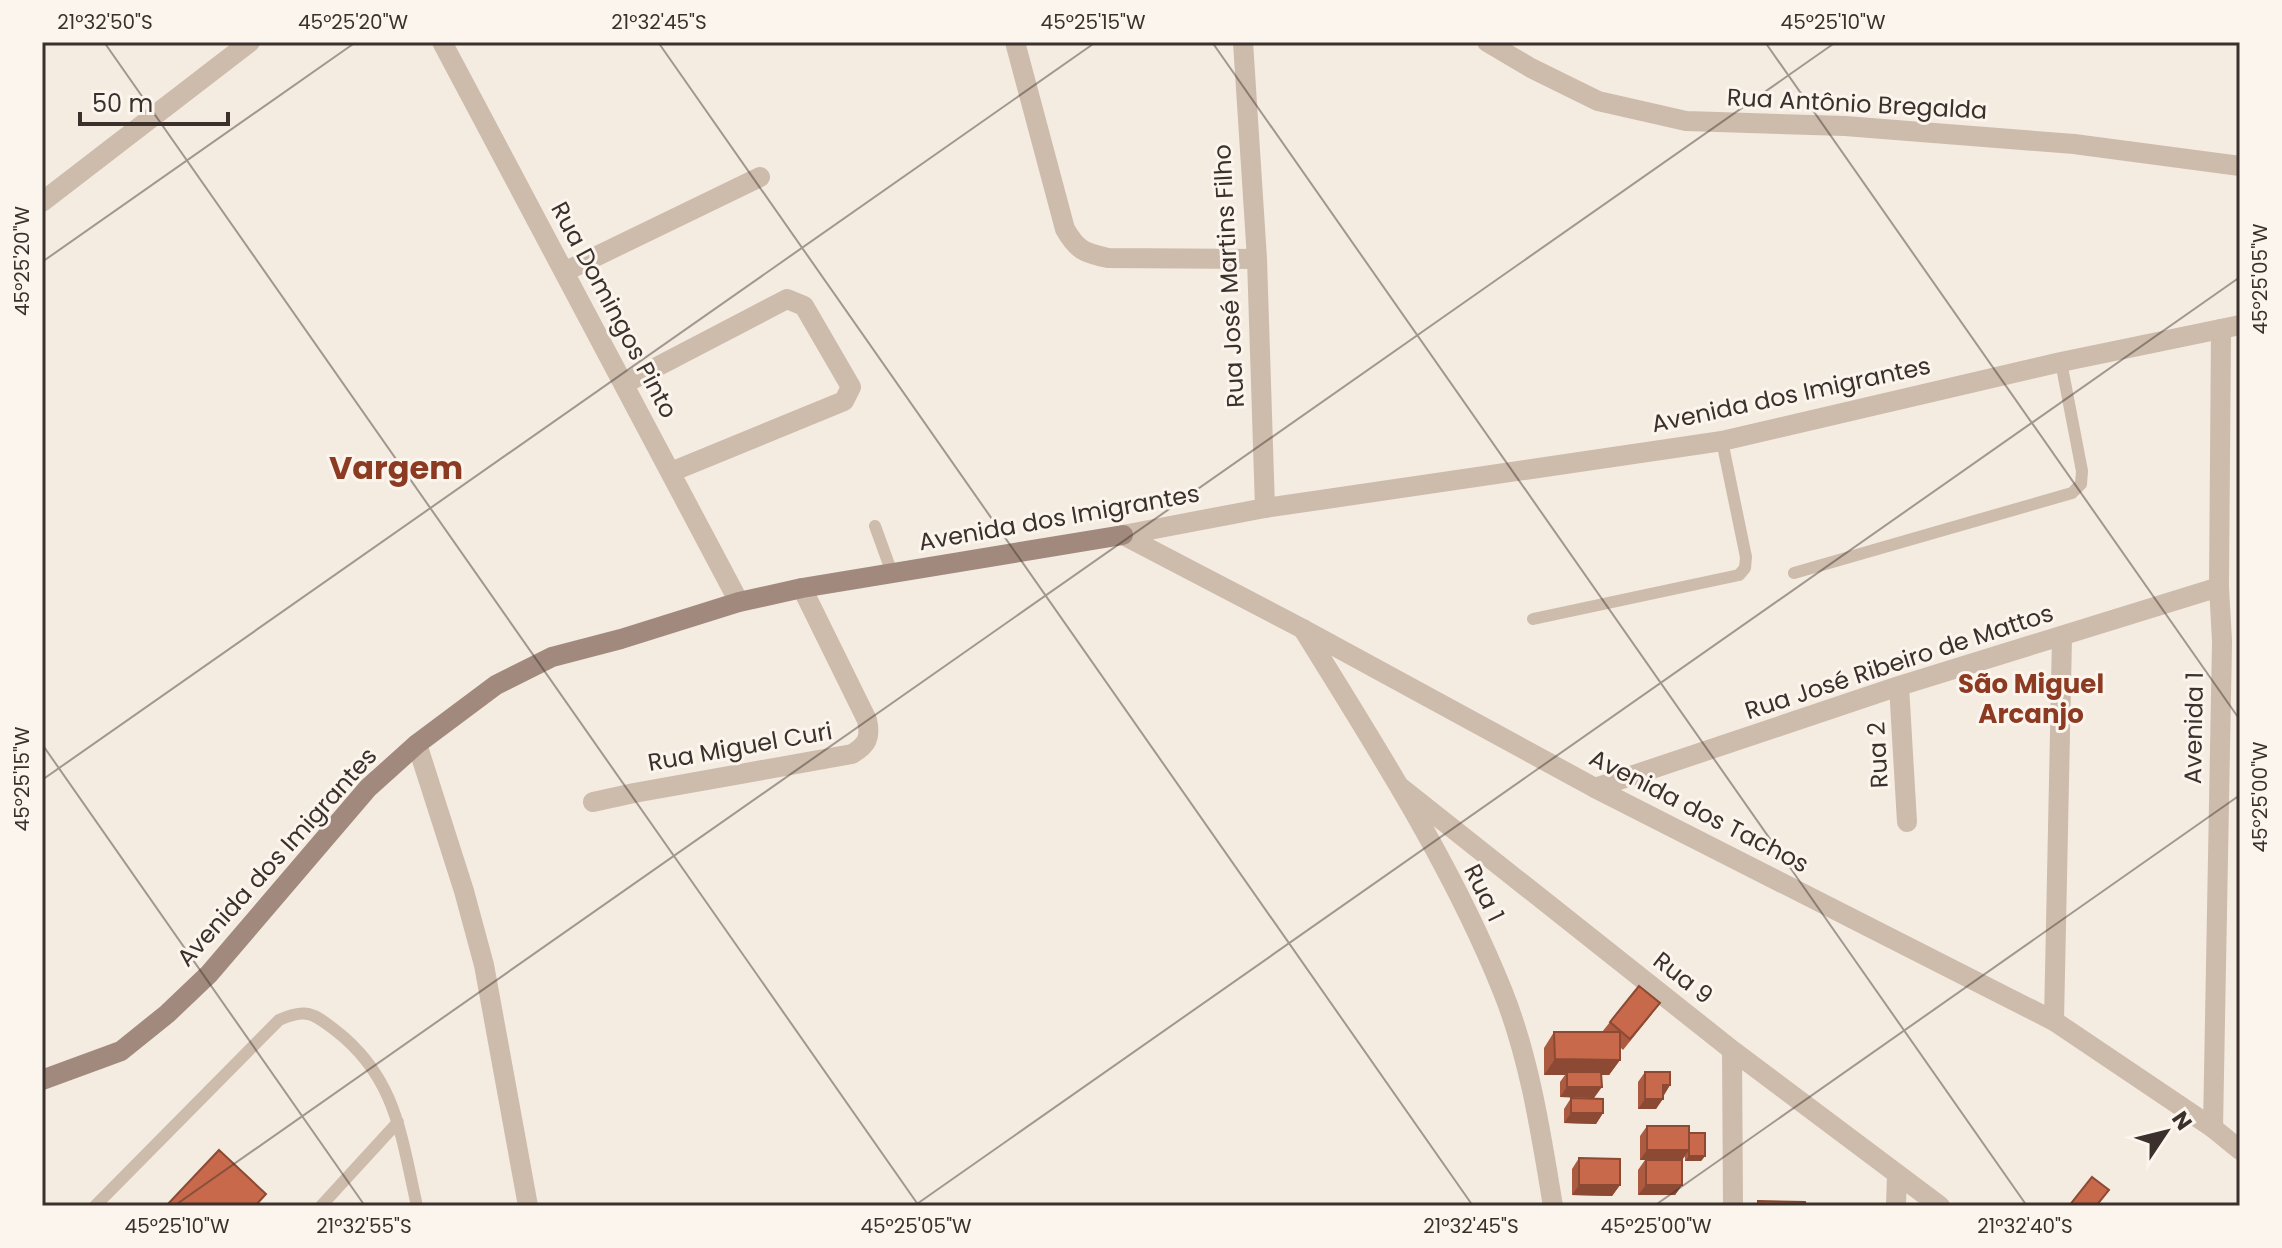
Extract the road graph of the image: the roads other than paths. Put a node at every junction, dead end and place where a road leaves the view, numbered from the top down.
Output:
1 (250, 42) edge
2 (442, 42) edge
3 (1015, 42) edge
4 (1243, 42) edge
5 (1487, 42) edge
6 (2240, 166) edge
7 (760, 177) dead end
8 (42, 202) edge
9 (1257, 259) junction
10 (564, 272) junction
11 (2230, 327) edge
12 (2061, 362) junction
13 (624, 384) junction
14 (1722, 441) junction
15 (671, 472) junction
16 (1265, 508) junction
17 (875, 526) dead end
18 (1123, 535) junction
19 (892, 573) junction
20 (1794, 573) dead end
21 (2219, 587) junction
22 (802, 588) junction
23 (739, 602) junction
24 (1533, 619) dead end
25 (1303, 629) junction
26 (2062, 637) junction
27 (2231, 640) edge
28 (1899, 686) junction
29 (417, 744) junction
30 (1399, 786) junction
31 (1595, 788) junction
32 (593, 802) dead end
33 (1907, 822) dead end
34 (2054, 1021) junction
35 (1732, 1050) junction
36 (42, 1080) edge
37 (398, 1122) junction
38 (2213, 1128) junction
39 (2240, 1150) edge
40 (1897, 1175) junction
41 (95, 1206) edge
42 (321, 1206) edge
43 (417, 1206) edge
44 (528, 1206) edge
45 (1553, 1206) edge
46 (1733, 1206) edge
47 (1896, 1206) edge
48 (1940, 1206) edge

1 - 8 street
2 - 10 street, Rua Domingos Pinto
3 - 9 street
4 - 9 street, Rua José Martins Filho
5 - 6 street, Rua Antônio Bregalda
7 - 10 street
9 - 16 street, Rua José Martins Filho
10 - 13 street, Rua Domingos Pinto
11 - 12 street, Avenida dos Imigrantes
11 - 21 street, Avenida 1
12 - 14 street, Avenida dos Imigrantes
12 - 20 lane
13 - 15 street, Rua Domingos Pinto
13 - 15 street
14 - 16 street, Avenida dos Imigrantes
14 - 24 lane
15 - 23 street, Rua Domingos Pinto
16 - 18 street, Avenida dos Imigrantes
17 - 19 lane
18 - 19 main road, Avenida dos Imigrantes
18 - 25 street, Avenida dos Tachos
19 - 22 main road, Avenida dos Imigrantes
21 - 26 street, Rua José Ribeiro de Mattos
21 - 27 street, Avenida 1
22 - 23 main road, Avenida dos Imigrantes
22 - 32 street, Rua Miguel Curi
23 - 29 main road, Avenida dos Imigrantes
25 - 30 street, Rua 1
25 - 31 street, Avenida dos Tachos
26 - 28 street, Rua José Ribeiro de Mattos
26 - 34 street
27 - 38 street, Avenida 1
28 - 31 street, Rua José Ribeiro de Mattos
28 - 33 street, Rua 2
29 - 36 main road, Avenida dos Imigrantes
29 - 44 street
30 - 35 street, Rua 9
30 - 45 street, Rua 1
31 - 34 street, Avenida dos Tachos
34 - 38 street, Avenida dos Tachos
35 - 40 street, Rua 9
35 - 46 street
37 - 41 lane
37 - 42 lane
37 - 43 lane
38 - 39 street, Avenida dos Tachos
40 - 47 street
40 - 48 street, Rua 9

